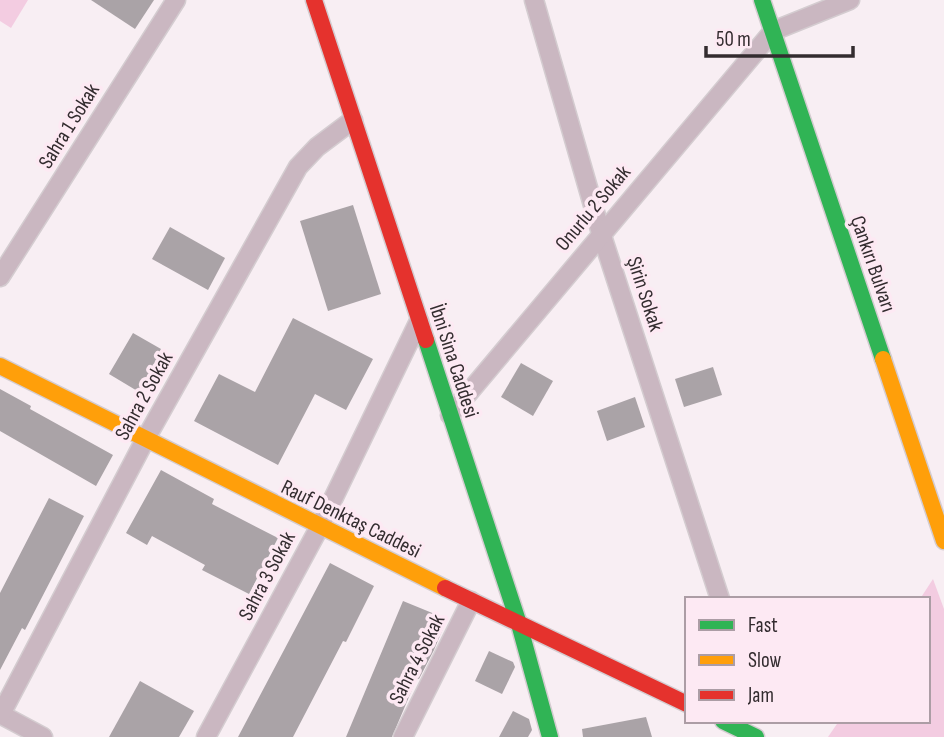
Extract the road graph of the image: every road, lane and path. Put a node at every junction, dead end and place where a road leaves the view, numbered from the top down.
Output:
1 (176, 0) edge
2 (314, 0) edge
3 (534, 0) edge
4 (762, 0) edge
5 (850, 0) edge
6 (773, 30) junction
7 (353, 120) junction
8 (601, 233) junction
9 (0, 277) edge
10 (419, 321) junction
11 (0, 366) edge
12 (450, 415) junction
13 (145, 440) junction
14 (320, 527) junction
15 (944, 541) edge
16 (719, 597) edge
17 (471, 601) junction
18 (519, 624) junction
19 (685, 703) edge
20 (0, 714) edge
21 (727, 723) edge
22 (43, 737) edge
23 (206, 737) edge
24 (403, 737) edge
25 (550, 737) edge
26 (756, 737) edge

1 - 9 street, Sahra 1 Sokak
2 - 7 street, İbni Sina Caddesi
3 - 8 street, Şirin Sokak
4 - 6 street, Çankırı Bulvarı
5 - 6 street
6 - 8 street, Onurlu 2 Sokak
6 - 15 street, Çankırı Bulvarı
7 - 10 street, İbni Sina Caddesi
7 - 13 street, Sahra 2 Sokak
8 - 12 street, Onurlu 2 Sokak
8 - 16 street, Şirin Sokak
10 - 12 street, İbni Sina Caddesi
10 - 14 street, Sahra 3 Sokak
11 - 13 street, Rauf Denktaş Caddesi
12 - 18 street, İbni Sina Caddesi
13 - 14 street, Rauf Denktaş Caddesi
13 - 20 street, Sahra 2 Sokak
14 - 17 street, Rauf Denktaş Caddesi
14 - 23 street, Sahra 3 Sokak
17 - 18 street, Rauf Denktaş Caddesi
17 - 24 street, Sahra 4 Sokak
18 - 19 street, Rauf Denktaş Caddesi
18 - 25 street, İbni Sina Caddesi
20 - 22 street
21 - 26 street

